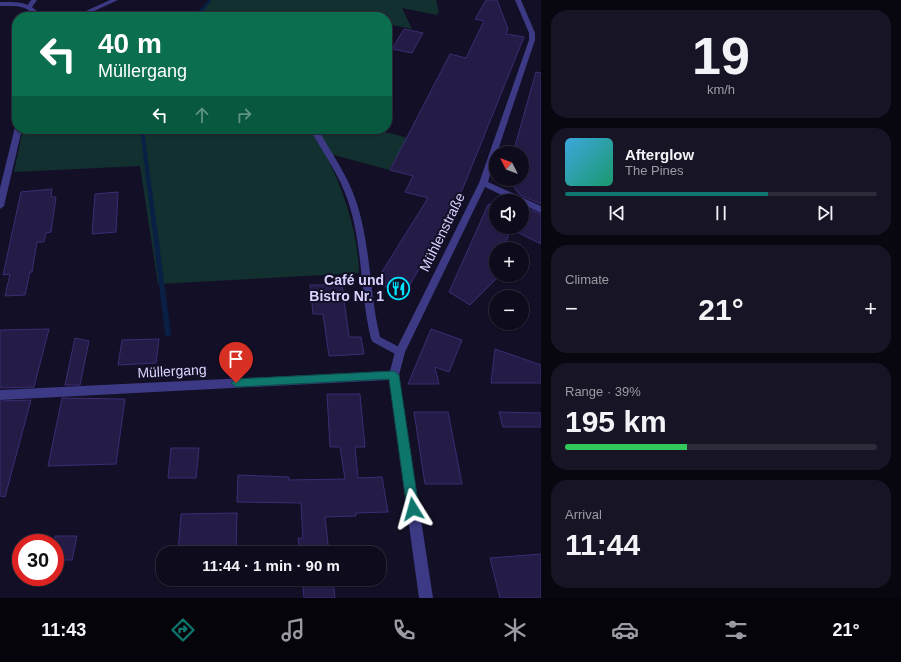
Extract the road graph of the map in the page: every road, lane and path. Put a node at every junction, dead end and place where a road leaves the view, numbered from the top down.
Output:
1 (34, 0) edge
2 (116, 0) edge
3 (518, 0) edge
4 (0, 4) edge
5 (30, 6) junction
6 (36, 12) edge
7 (88, 12) edge
8 (17, 134) edge
9 (317, 134) edge
10 (483, 184) junction
11 (506, 194) edge
12 (529, 204) edge
13 (0, 206) edge
14 (541, 210) edge
15 (400, 352) junction
16 (394, 375) junction
17 (0, 395) edge
18 (426, 598) edge

1 - 5 lane
2 - 7 lane
3 - 10 street, Mühlenstraße
4 - 5 street
5 - 6 street
8 - 13 street
9 - 15 lane
10 - 11 street
10 - 15 street, Mühlenstraße
12 - 14 street
15 - 16 street, Mühlenstraße
16 - 17 street, Müllergang
16 - 18 street, Mühlenstraße

